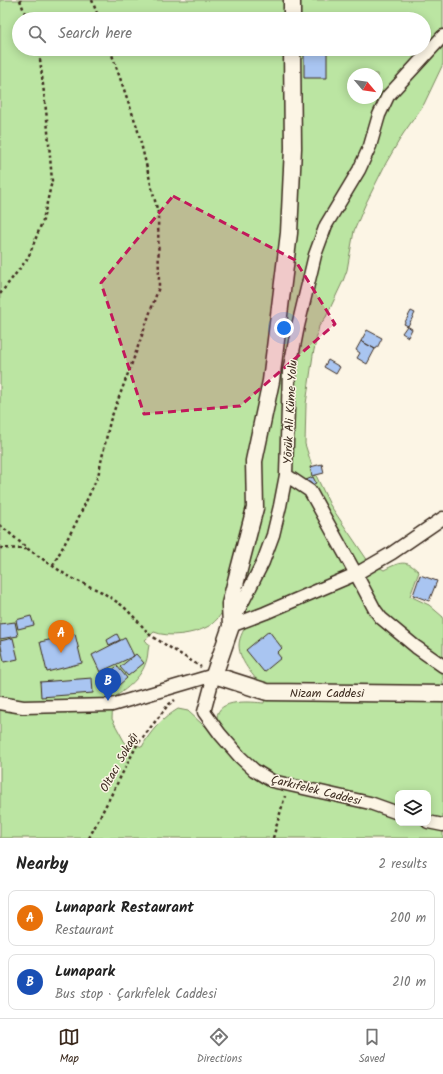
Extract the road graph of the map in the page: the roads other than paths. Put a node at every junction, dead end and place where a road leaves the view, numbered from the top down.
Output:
1 (292, 0) edge
2 (292, 12) edge
3 (443, 36) edge
4 (431, 49) edge
5 (292, 56) edge
6 (425, 56) edge
7 (286, 475) junction
8 (443, 518) edge
9 (356, 574) junction
10 (231, 626) junction
11 (443, 666) edge
12 (214, 675) junction
13 (443, 694) edge
14 (0, 703) edge
15 (395, 812) edge
16 (431, 823) edge
17 (443, 825) edge

1 - 2 street
3 - 4 street, Yörük Ali Küme Yolu
5 - 10 street
6 - 7 street, Yörük Ali Küme Yolu
7 - 9 street
7 - 10 street, Yörük Ali Küme Yolu
8 - 9 street
9 - 10 street
9 - 11 street
10 - 12 street
12 - 13 street, Nizam Caddesi
12 - 14 street
12 - 15 street, Çarkıfelek Caddesi
16 - 17 street

